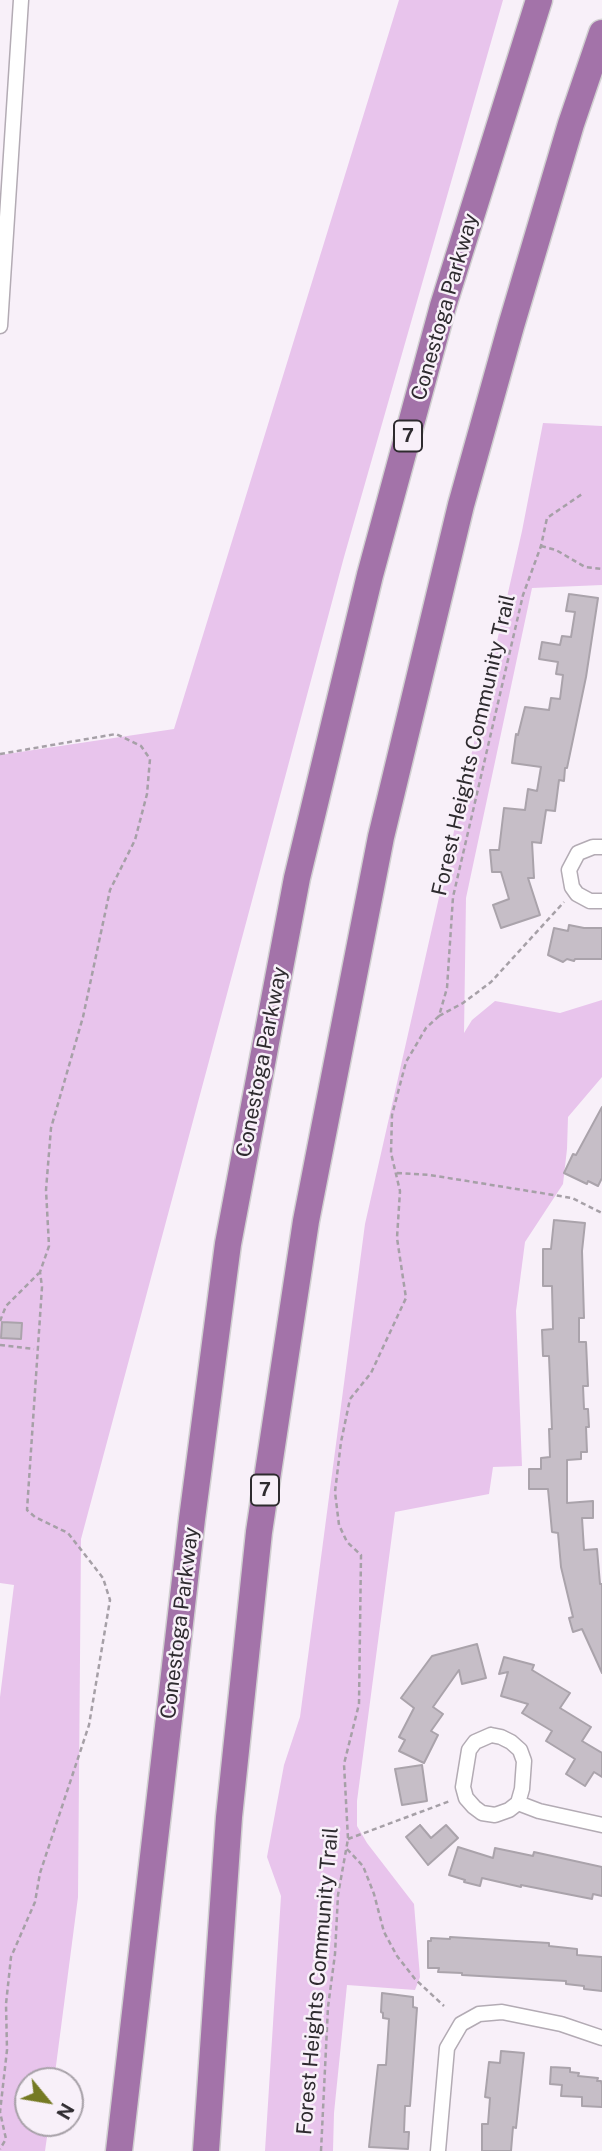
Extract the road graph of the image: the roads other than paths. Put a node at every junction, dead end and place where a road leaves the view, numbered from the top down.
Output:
1 (21, 0) edge
2 (539, 0) edge
3 (602, 33) edge
4 (0, 326) edge
5 (602, 847) edge
6 (602, 901) edge
7 (518, 1802) junction
8 (602, 1825) edge
9 (602, 2038) edge
10 (119, 2151) edge
11 (206, 2151) edge
12 (438, 2151) edge

1 - 4 street
2 - 10 highway, Conestoga Parkway / 7
3 - 11 highway, 7
5 - 6 street
7 - 7 street
7 - 8 street
9 - 12 street

